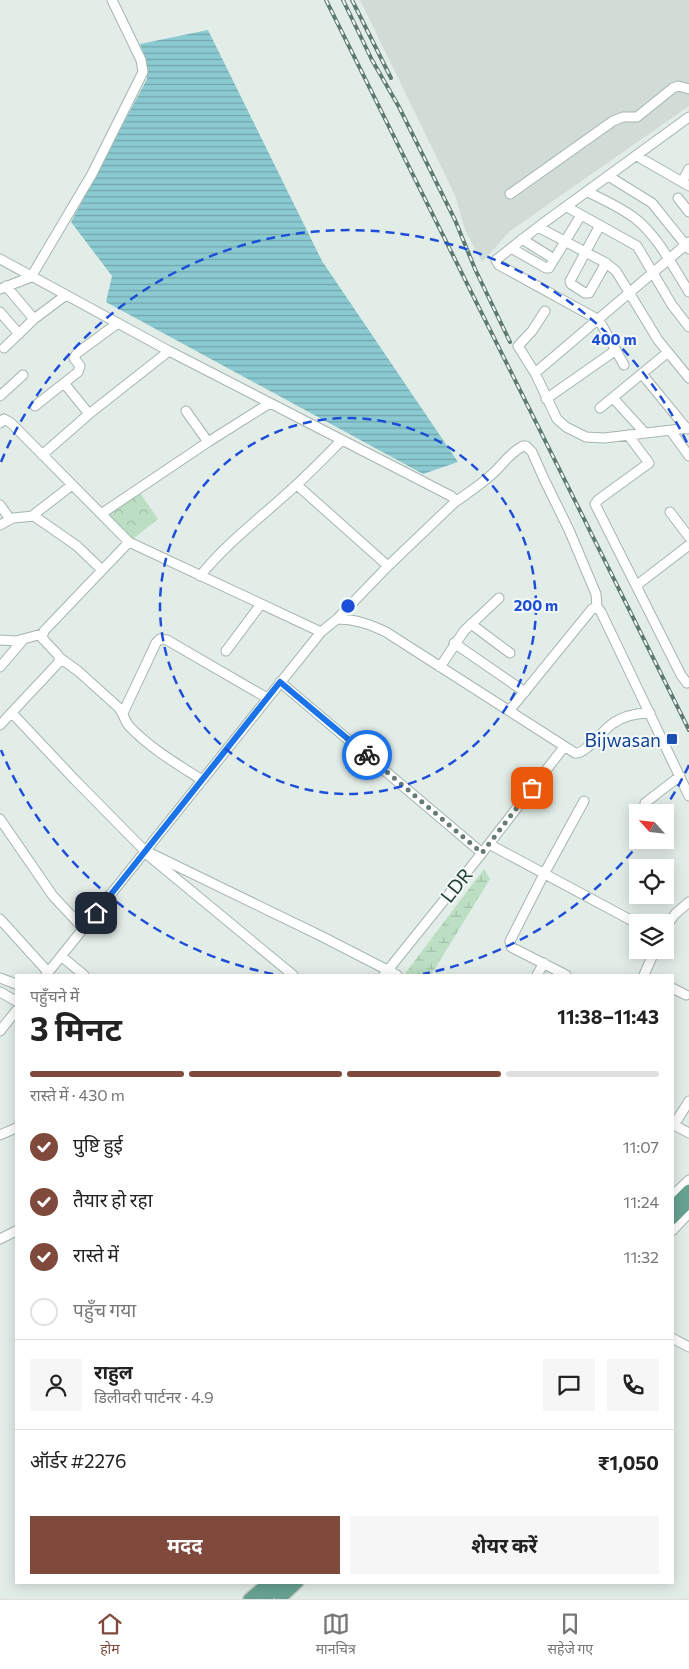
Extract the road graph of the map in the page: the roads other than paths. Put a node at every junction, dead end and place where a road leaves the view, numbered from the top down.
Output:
1 (112, 0) edge
2 (689, 89) edge
3 (689, 117) edge
4 (637, 156) junction
5 (689, 169) edge
6 (610, 176) junction
7 (686, 184) edge
8 (588, 192) junction
9 (510, 194) dead end
10 (678, 198) dead end
11 (567, 208) junction
12 (689, 212) edge
13 (581, 215) junction
14 (600, 225) junction
15 (538, 227) junction
16 (522, 239) junction
17 (564, 242) junction
18 (688, 246) edge
19 (511, 248) junction
20 (586, 253) junction
21 (554, 259) junction
22 (0, 260) edge
23 (669, 260) junction
24 (606, 263) junction
25 (654, 274) junction
26 (31, 277) junction
27 (3, 288) edge
28 (689, 292) edge
29 (631, 293) junction
30 (66, 295) junction
31 (545, 311) dead end
32 (0, 312) edge
33 (34, 319) junction
34 (599, 320) junction
35 (118, 323) junction
36 (689, 327) edge
37 (19, 334) junction
38 (4, 348) dead end
39 (616, 350) junction
40 (169, 351) junction
41 (667, 353) junction
42 (624, 365) dead end
43 (535, 374) junction
44 (642, 374) junction
45 (23, 375) dead end
46 (689, 378) edge
47 (64, 383) junction
48 (1, 393) edge
49 (613, 398) junction
50 (546, 399) junction
51 (270, 403) junction
52 (35, 406) dead end
53 (600, 408) dead end
54 (186, 411) dead end
55 (89, 414) junction
56 (0, 423) edge
57 (688, 429) edge
58 (671, 431) junction
59 (646, 433) junction
60 (628, 435) junction
61 (342, 440) junction
62 (208, 442) junction
63 (42, 455) junction
64 (689, 456) edge
65 (297, 484) junction
66 (72, 485) junction
67 (454, 503) junction
68 (0, 505) edge
69 (670, 512) dead end
70 (101, 514) junction
71 (32, 516) junction
72 (10, 519) junction
73 (0, 525) edge
74 (689, 537) edge
75 (129, 542) junction
76 (689, 545) edge
77 (388, 566) junction
78 (102, 570) junction
79 (200, 576) junction
80 (636, 585) junction
81 (499, 598) dead end
82 (261, 604) junction
83 (597, 607) junction
84 (336, 619) junction
85 (470, 624) junction
86 (321, 632) junction
87 (42, 634) junction
88 (0, 640) edge
89 (23, 640) junction
90 (454, 643) junction
91 (226, 651) dead end
92 (510, 652) dead end
93 (60, 658) junction
94 (0, 667) edge
95 (440, 667) junction
96 (280, 682) junction
97 (688, 684) edge
98 (525, 692) junction
99 (267, 698) junction
100 (509, 711) junction
101 (12, 713) junction
102 (123, 713) junction
103 (650, 713) junction
104 (0, 725) edge
105 (564, 747) junction
106 (680, 776) junction
107 (202, 780) junction
108 (689, 796) edge
109 (584, 801) dead end
110 (645, 803) dead end
111 (0, 820) edge
112 (489, 844) junction
113 (145, 850) junction
114 (482, 853) junction
115 (544, 874) junction
116 (689, 902) edge
117 (674, 915) edge
118 (0, 919) edge
119 (629, 919) edge
120 (83, 928) junction
121 (61, 956) junction
122 (651, 959) edge
123 (544, 963) junction
124 (386, 973) edge
125 (47, 974) edge
126 (83, 974) edge
127 (291, 974) edge
128 (538, 974) edge
129 (564, 974) edge
130 (645, 974) edge
131 (0, 978) edge
132 (15, 984) edge
133 (674, 989) edge
134 (0, 992) edge
135 (686, 995) dead end
136 (15, 1000) edge
137 (15, 1012) edge
138 (0, 1031) edge
139 (689, 1100) edge
140 (674, 1125) edge
141 (15, 1128) edge
142 (689, 1133) edge
143 (0, 1135) edge
144 (689, 1180) edge
145 (689, 1190) edge
146 (674, 1194) edge
147 (689, 1202) edge
148 (674, 1205) edge
149 (689, 1214) edge
150 (674, 1217) edge
151 (674, 1229) edge
152 (15, 1232) edge
153 (0, 1239) edge
154 (674, 1339) edge
155 (689, 1348) edge
156 (268, 1584) edge
157 (283, 1584) edge
158 (296, 1584) edge
159 (249, 1599) edge
160 (264, 1599) edge
161 (280, 1599) edge

1 - 26 street
2 - 9 street
3 - 4 street
4 - 6 street
4 - 7 street
5 - 7 street
6 - 8 street
6 - 18 street
8 - 11 street
8 - 23 street
10 - 12 street
11 - 13 street
11 - 15 street
13 - 14 street
13 - 17 street
14 - 20 street
14 - 25 street
15 - 16 street
15 - 17 street
16 - 19 street
16 - 21 street
17 - 20 street
17 - 21 street
18 - 23 street
19 - 21 street
19 - 34 street
20 - 24 street
20 - 24 street
22 - 26 street
23 - 25 street
23 - 28 street
24 - 29 street
25 - 29 street
25 - 36 street
26 - 27 street
26 - 30 street
27 - 33 street
29 - 34 street
29 - 41 street
30 - 33 street
30 - 35 street
31 - 43 street
32 - 37 street
33 - 37 street
34 - 39 street
34 - 43 street
35 - 40 street
35 - 47 street
37 - 38 street
39 - 42 street
39 - 50 street
40 - 51 street
40 - 55 street
41 - 44 street
41 - 46 street
43 - 50 street
44 - 49 street
44 - 57 street
45 - 48 street
47 - 52 street
47 - 55 street
49 - 53 street
49 - 59 street
50 - 60 street
51 - 61 street
51 - 62 street
54 - 62 street
55 - 63 street
56 - 63 street
57 - 58 street
58 - 59 street
58 - 64 street
59 - 60 street
60 - 80 street
61 - 65 street
61 - 67 street
62 - 70 street
63 - 66 street
65 - 77 street
65 - 79 street
66 - 70 street
66 - 71 street
67 - 77 street
67 - 83 street
68 - 72 street
69 - 74 street
70 - 75 street
71 - 72 street
71 - 78 street
72 - 73 street
75 - 78 street
75 - 79 street
76 - 80 street
77 - 84 street
78 - 87 street
79 - 82 street
80 - 97 street
81 - 85 street
82 - 86 street
82 - 91 street
83 - 98 street
83 - 103 street
84 - 86 street
84 - 95 street
85 - 90 street
85 - 92 street
86 - 96 street
87 - 89 street
87 - 93 street
88 - 89 street
89 - 94 street
90 - 95 street
90 - 98 street
93 - 101 street
93 - 102 street
95 - 100 street
96 - 99 street
96 - 114 street
98 - 100 street
99 - 102 street
99 - 107 street
100 - 105 street
101 - 104 street
101 - 113 street
102 - 107 street
103 - 105 street
103 - 106 street
105 - 112 street, LDR
106 - 108 street
106 - 110 street
107 - 113 street
109 - 115 street
111 - 120 street
112 - 114 street, LDR
112 - 115 street
113 - 120 street
113 - 124 street
113 - 127 street
114 - 124 street, LDR
115 - 119 street
115 - 123 street
116 - 117 street
118 - 125 street
120 - 121 street
121 - 125 street
121 - 126 street
122 - 130 street
123 - 128 street
123 - 129 street
131 - 132 street
133 - 135 street
134 - 136 street
137 - 138 street
139 - 140 street
140 - 142 street
141 - 143 street
144 - 146 street
145 - 148 main road
147 - 150 main road
149 - 151 street
152 - 153 street
154 - 155 street
156 - 159 main road
157 - 160 main road
158 - 161 main road

